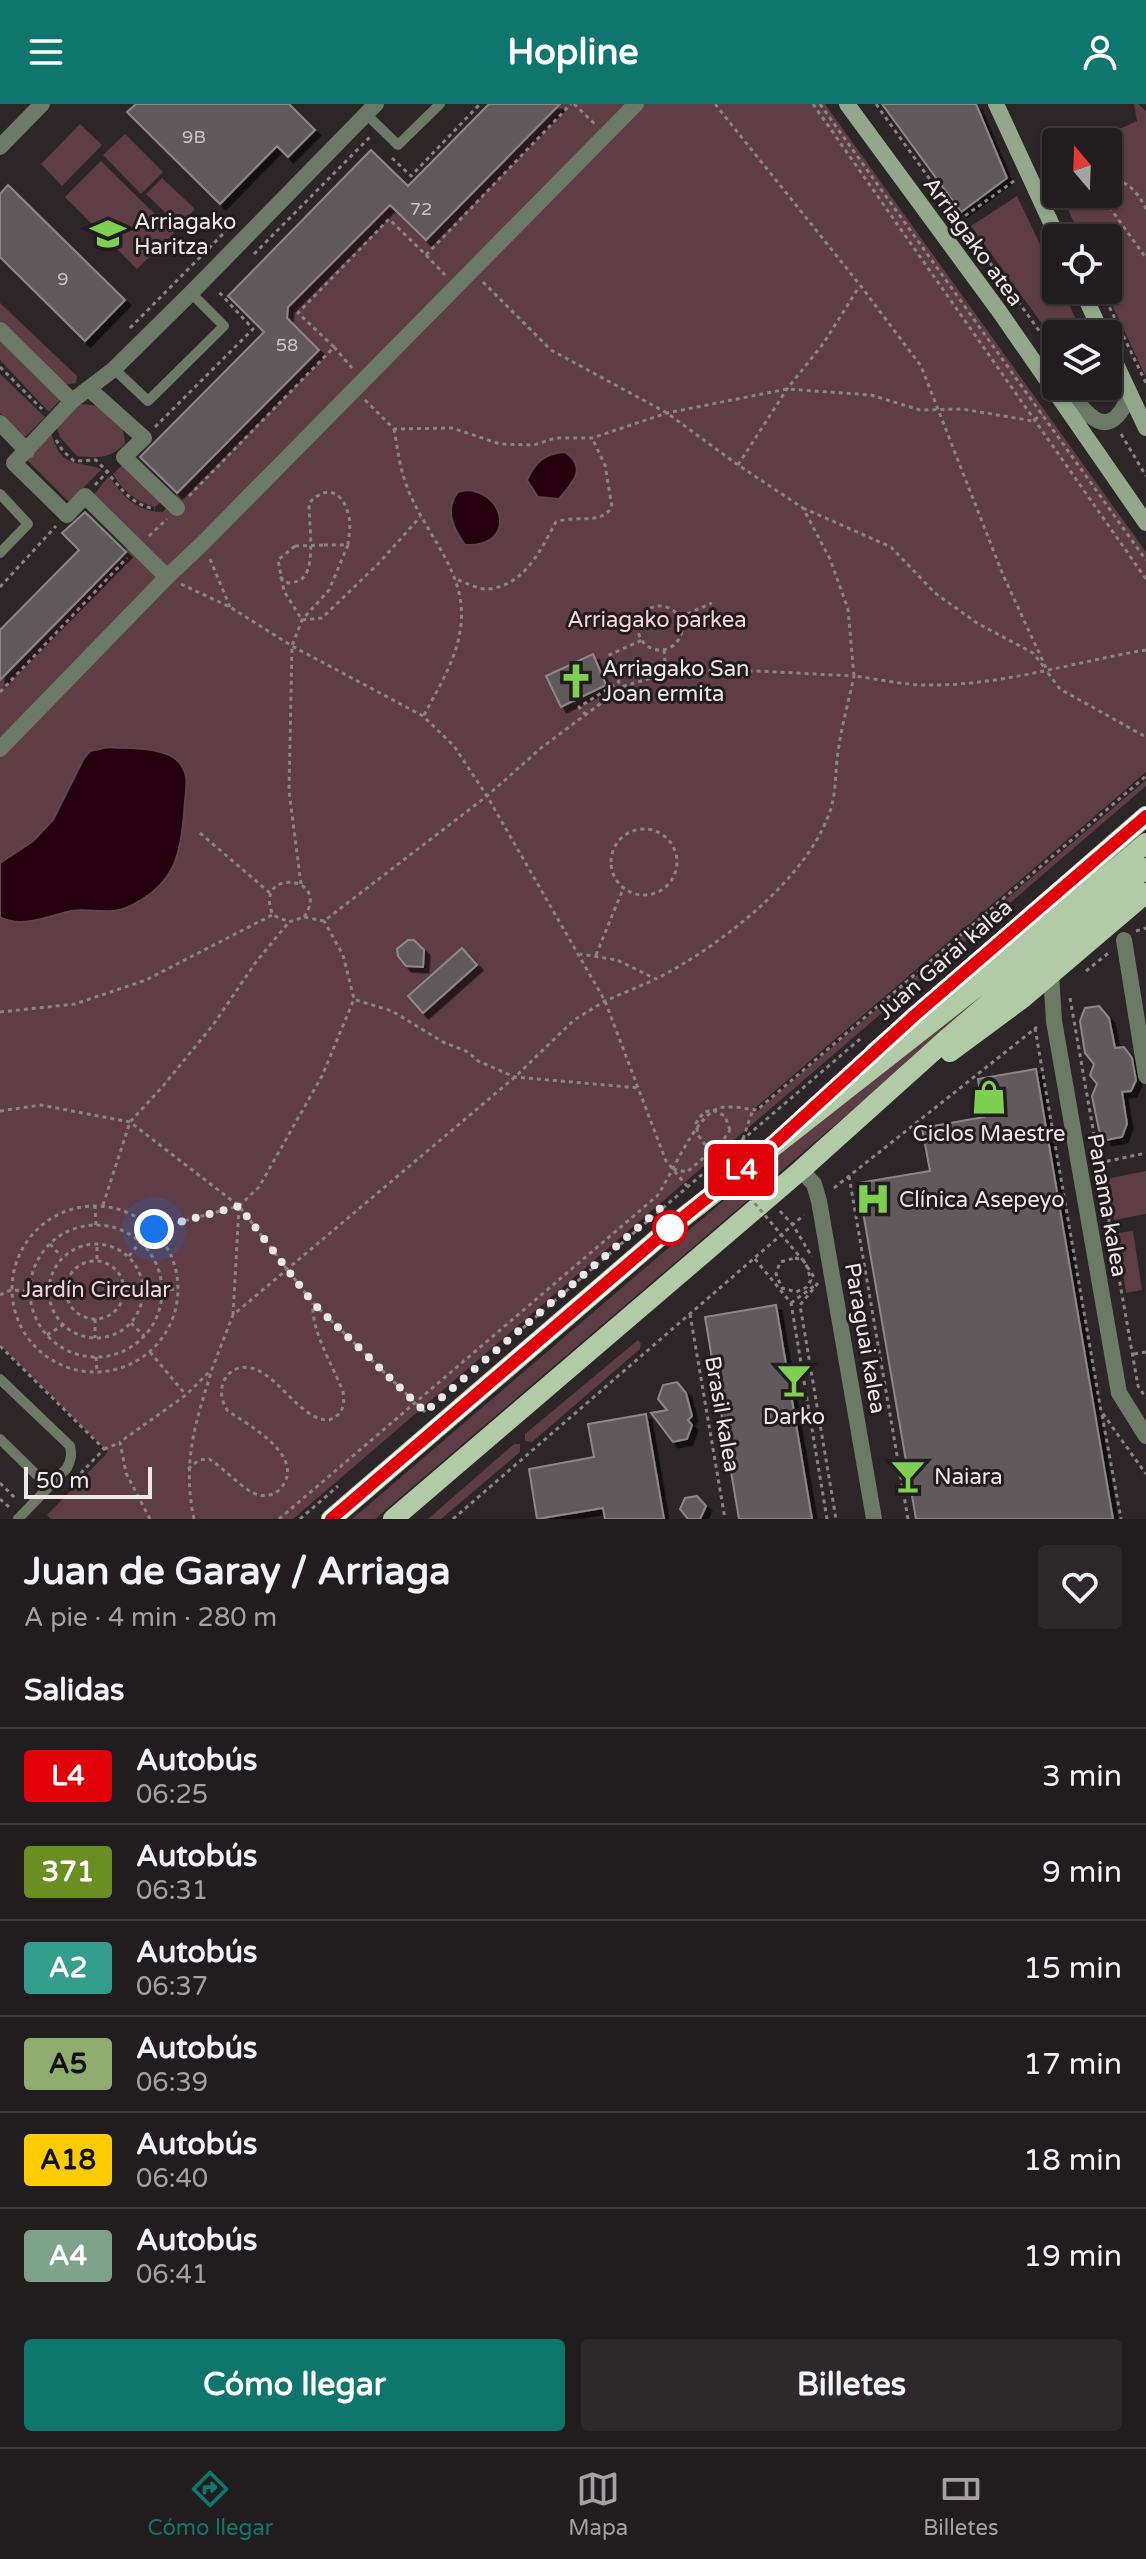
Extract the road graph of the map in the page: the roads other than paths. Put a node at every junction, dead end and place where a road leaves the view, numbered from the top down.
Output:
1 (42, 104) edge
2 (440, 104) edge
3 (636, 104) edge
4 (847, 104) edge
5 (996, 104) edge
6 (371, 109) edge
7 (0, 147) edge
8 (1044, 224) edge
9 (191, 293) junction
10 (1009, 325) junction
11 (0, 330) edge
12 (1042, 362) edge
13 (114, 369) junction
14 (1122, 377) edge
15 (89, 389) junction
16 (1130, 394) junction
17 (1075, 400) edge
18 (72, 401) junction
19 (0, 423) edge
20 (1146, 428) edge
21 (27, 451) junction
22 (0, 494) edge
23 (177, 508) road end
24 (1146, 523) edge
25 (0, 553) edge
26 (167, 577) junction
27 (0, 749) edge
28 (1146, 816) edge
29 (1146, 843) edge
30 (1146, 868) edge
31 (1146, 893) edge
32 (1124, 940) road end
33 (1060, 980) junction
34 (1146, 1076) edge
35 (854, 1123) junction
36 (776, 1142) junction
37 (801, 1170) junction
38 (0, 1379) edge
39 (1146, 1436) edge
40 (0, 1439) edge
41 (49, 1487) junction
42 (18, 1519) edge
43 (331, 1519) edge
44 (393, 1519) edge
45 (874, 1519) edge

1 - 7 street
2 - 6 lane
3 - 26 street
4 - 10 main road, Arriagako atea
5 - 8 main road
6 - 9 street
9 - 13 street
9 - 13 lane
10 - 12 street
10 - 24 main road, Arriagako atea
11 - 18 street
13 - 15 street
14 - 16 main road
15 - 18 street
15 - 23 street
16 - 17 street
16 - 20 main road
18 - 21 street
19 - 21 street
21 - 26 street
22 - 25 lane
26 - 27 street
28 - 36 main road, Juan Garai kalea
29 - 36 main road, Juan Garai kalea
30 - 35 main road
31 - 33 main road
32 - 34 street
33 - 35 main road
33 - 39 street, Panama kalea
35 - 37 main road
36 - 43 main road, Juan Garai kalea
37 - 44 main road
37 - 45 street, Paraguai kalea
38 - 41 lane
40 - 41 lane
41 - 42 lane

